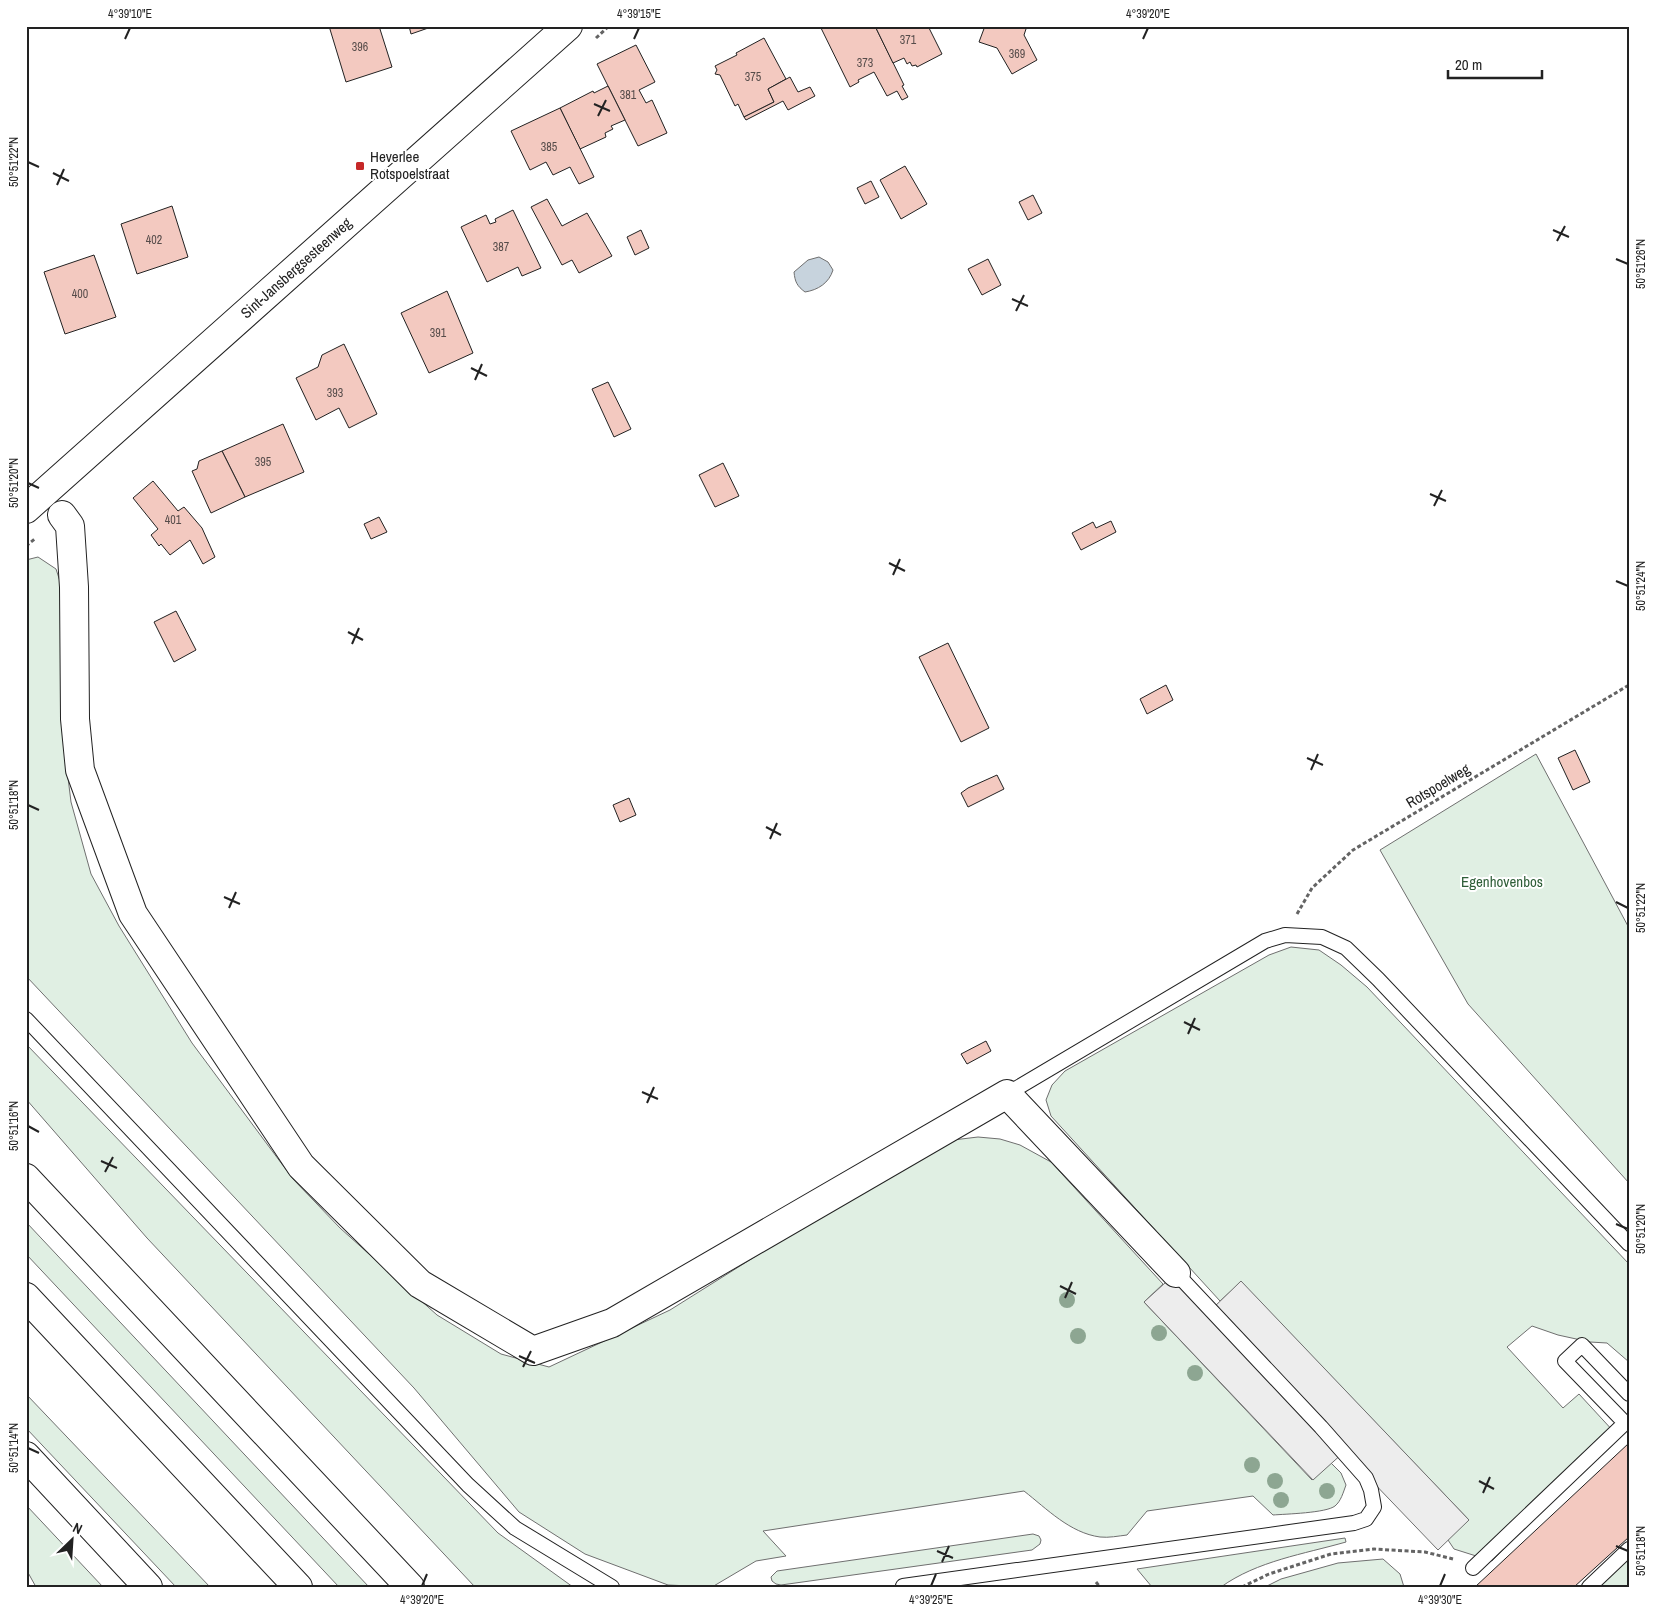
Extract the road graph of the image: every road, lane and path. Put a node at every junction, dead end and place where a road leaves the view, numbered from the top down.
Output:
1 (568, 26) edge
2 (47, 506) edge
3 (1629, 685) edge
4 (1285, 935) junction
5 (26, 1019) edge
6 (1007, 1094) junction
7 (26, 1178) edge
8 (1629, 1244) edge
9 (1176, 1273) joint
10 (26, 1298) edge
11 (1629, 1394) edge
12 (1627, 1424) edge
13 (26, 1456) edge
14 (1629, 1549) edge
15 (1473, 1568) joint
16 (148, 1587) edge
17 (298, 1587) edge
18 (410, 1587) edge
19 (612, 1587) edge
20 (902, 1587) edge
21 (1242, 1587) edge
22 (1589, 1587) edge

1 - 2 main road, Sint-Jansbergsesteenweg
2 - 6 main road
3 - 4 path, Rotspoelweg
4 - 6 lane
4 - 8 lane
5 - 19 lane
6 - 9 main road
7 - 18 main road
9 - 20 lane
10 - 17 main road
11 - 12 lane
12 - 15 lane
13 - 16 main road
14 - 22 lane
15 - 21 path

